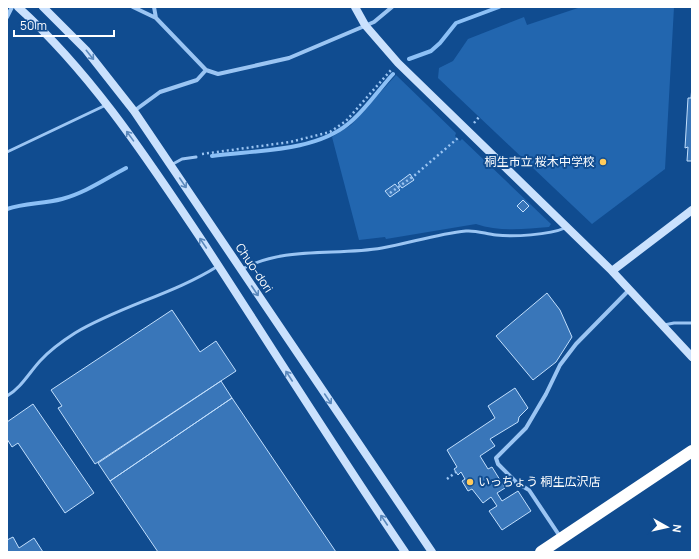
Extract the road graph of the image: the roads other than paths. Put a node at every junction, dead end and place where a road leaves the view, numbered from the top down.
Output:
1 (12, 7) edge
2 (18, 7) edge
3 (43, 7) edge
4 (134, 7) edge
5 (154, 7) edge
6 (355, 7) edge
7 (392, 7) edge
8 (7, 17) edge
9 (156, 18) junction
10 (365, 25) junction
11 (206, 70) junction
12 (107, 104) junction
13 (134, 111) junction
14 (7, 152) edge
15 (196, 156) road end
16 (171, 165) junction
17 (692, 210) edge
18 (566, 227) junction
19 (218, 266) junction
20 (241, 270) junction
21 (612, 271) junction
22 (629, 290) junction
23 (692, 323) edge
24 (662, 326) junction
25 (692, 357) edge
26 (7, 396) edge
27 (692, 451) edge
28 (562, 538) junction
29 (405, 552) edge
30 (432, 552) edge
31 (541, 552) edge

1 - 8 street
2 - 12 street
3 -> 13 street, Chuo-dori
4 - 9 street
5 - 9 street
6 - 10 street
7 - 10 street
9 - 11 street
10 - 11 street
10 - 18 street
11 - 13 street
12 - 14 lane
19 -> 12 street
13 - 16 street, Chuo-dori
15 - 16 lane
16 -> 20 street, Chuo-dori
17 - 21 street
18 - 20 lane
18 - 21 street
19 - 26 lane
29 -> 19 street
20 -> 30 street, Chuo-dori
21 - 22 street
22 - 24 street
22 - 28 street
23 - 24 lane
24 - 25 street
27 - 28 highway
28 - 31 highway

